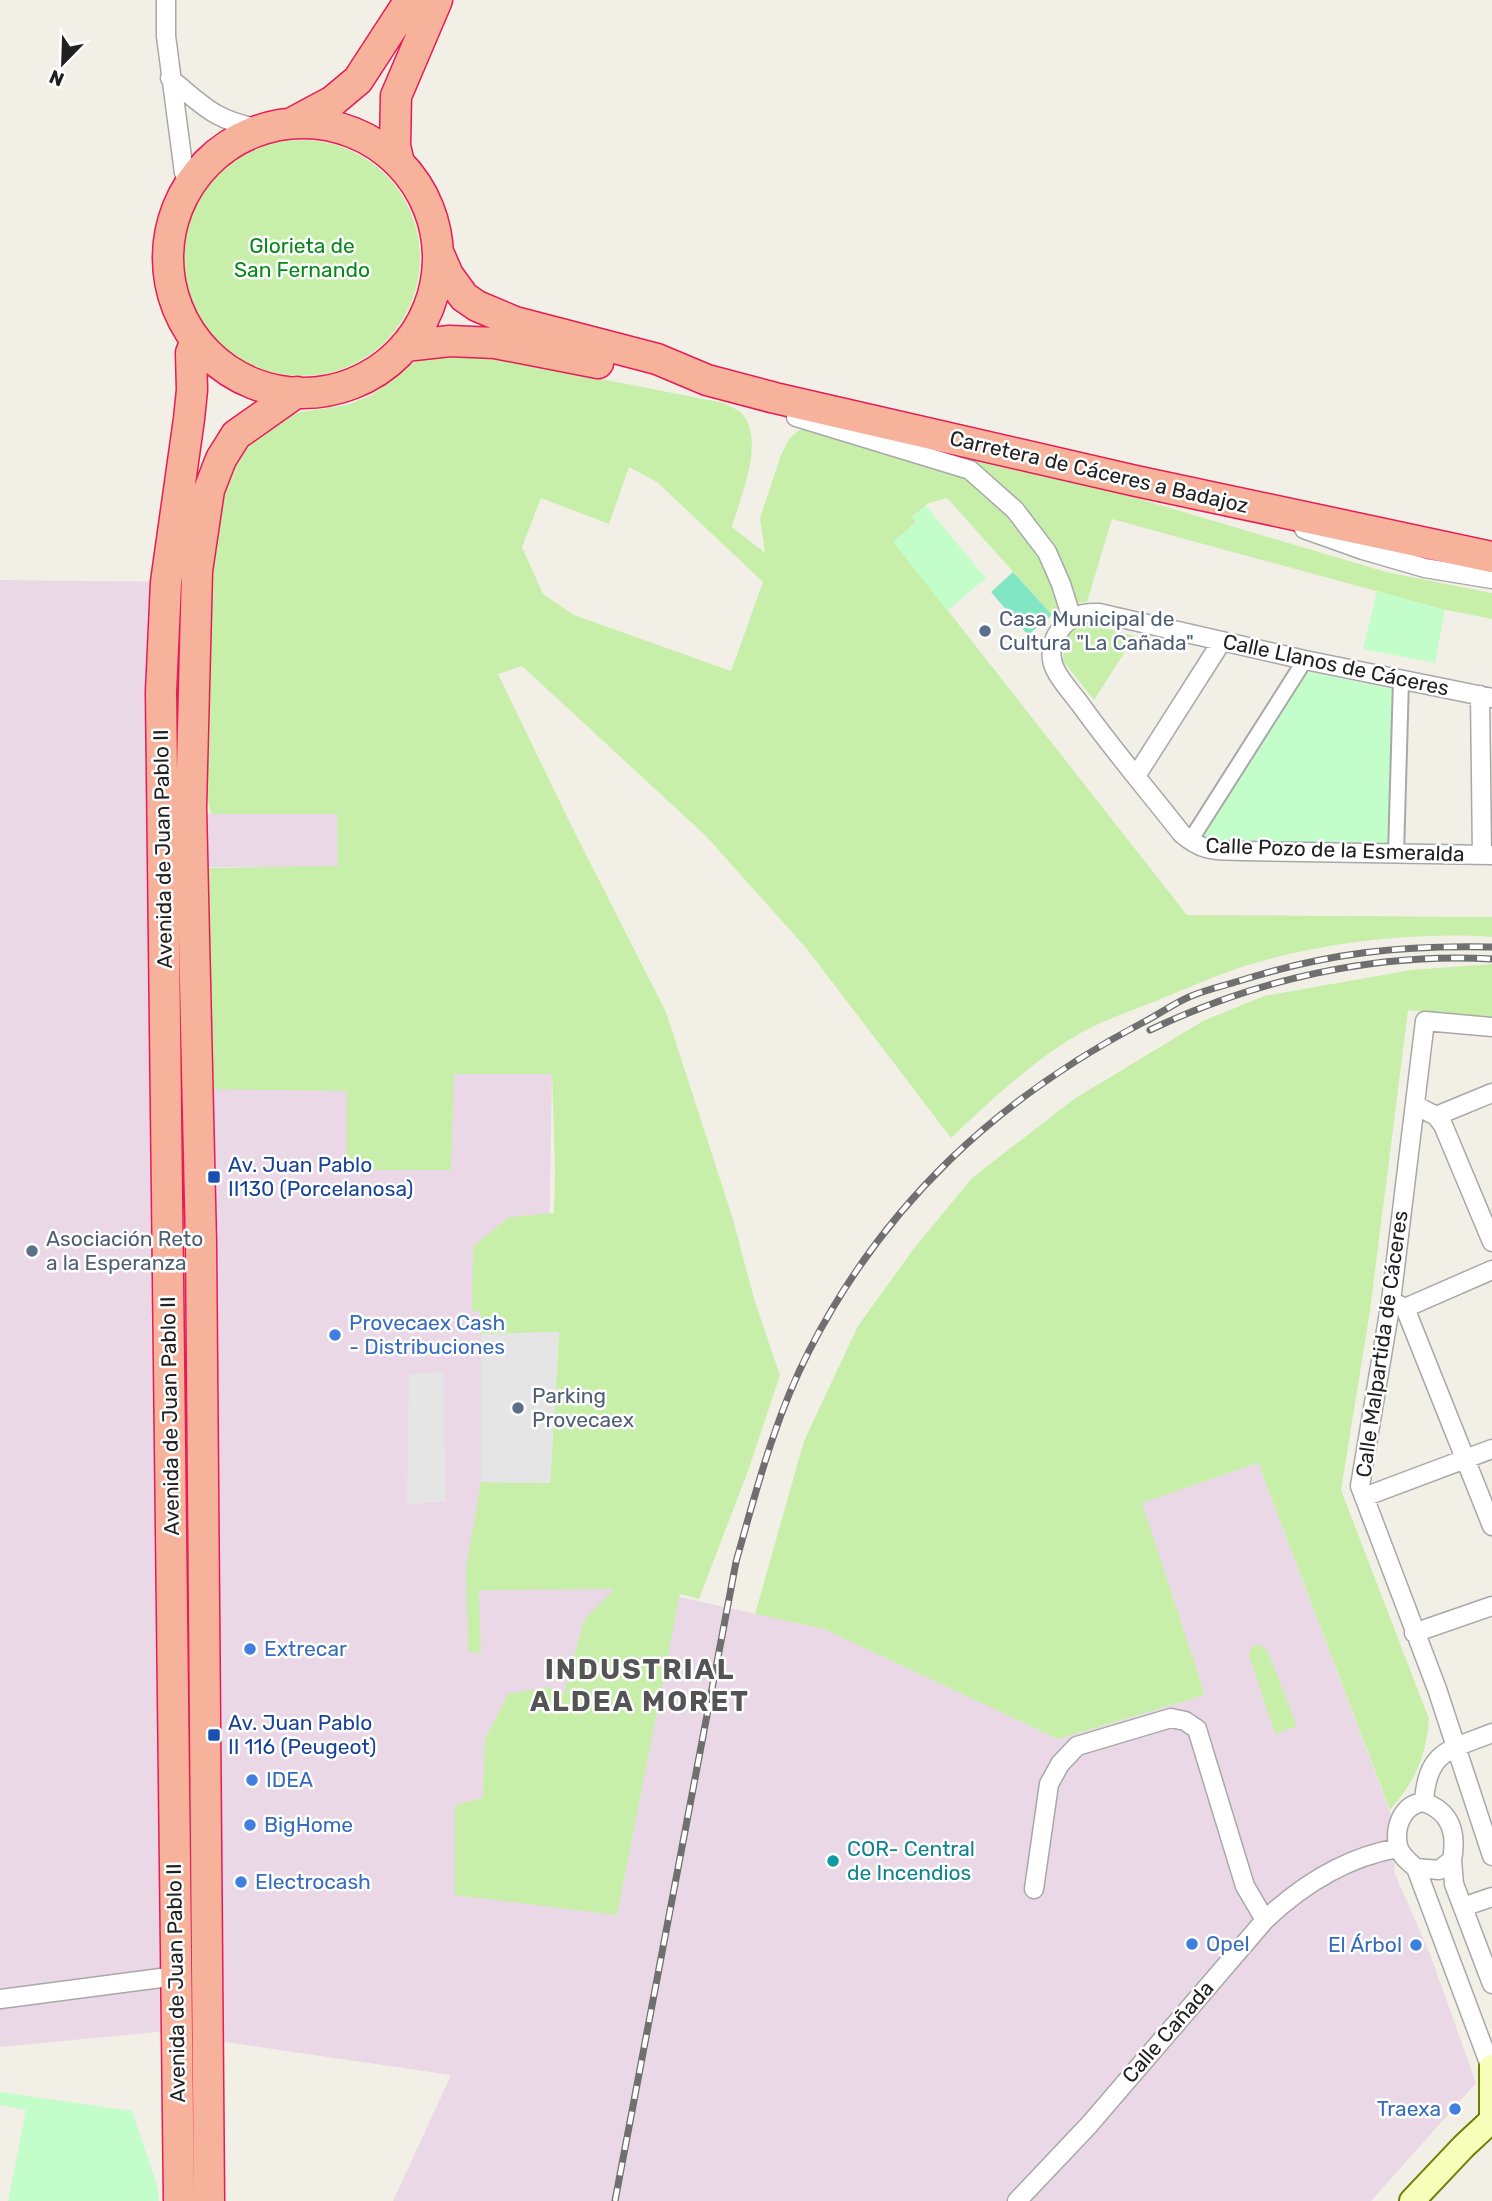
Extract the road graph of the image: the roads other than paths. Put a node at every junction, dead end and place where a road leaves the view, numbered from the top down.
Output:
1 (166, 0) edge
2 (410, 0) edge
3 (437, 0) edge
4 (170, 78) junction
5 (277, 127) junction
6 (399, 163) junction
7 (193, 180) junction
8 (438, 252) junction
9 (196, 340) junction
10 (405, 346) junction
11 (658, 376) junction
12 (707, 380) junction
13 (297, 392) junction
14 (1136, 481) junction
15 (1301, 528) junction
16 (1489, 564) edge
17 (1072, 619) junction
18 (1222, 641) junction
19 (1304, 660) junction
20 (1401, 680) junction
21 (1486, 696) edge
22 (1136, 776) junction
23 (1190, 841) junction
24 (1396, 853) junction
25 (1487, 855) edge
26 (1492, 1027) edge
27 (1492, 1093) edge
28 (1415, 1105) junction
29 (1436, 1116) junction
30 (1492, 1242) edge
31 (1492, 1270) edge
32 (1398, 1304) junction
33 (1492, 1449) edge
34 (1465, 1458) junction
35 (1364, 1497) junction
36 (1492, 1527) edge
37 (1492, 1606) edge
38 (1414, 1633) junction
39 (1492, 1732) edge
40 (1455, 1748) junction
41 (1424, 1802) junction
42 (1398, 1848) junction
43 (1492, 1856) edge
44 (1452, 1860) junction
45 (1416, 1868) junction
46 (1034, 1889) dead end
47 (1492, 1897) edge
48 (1462, 1907) junction
49 (1265, 1920) junction
50 (176, 1976) junction
51 (1492, 1984) edge
52 (0, 1999) edge
53 (1492, 2067) edge
54 (1492, 2120) edge
55 (179, 2201) edge
56 (209, 2201) edge
57 (1017, 2201) edge
58 (1412, 2201) edge

1 - 4 street
2 - 5 highway
3 - 6 highway
4 - 5 street
4 - 7 street
5 - 6 highway
5 - 7 highway
6 - 8 highway
7 - 9 highway
8 - 10 highway
8 - 12 highway
9 - 13 highway
9 - 50 highway, Avenida de Juan Pablo II
10 - 11 highway
10 - 13 highway
11 - 12 highway
11 - 17 street
12 - 14 highway, Carretera de Cáceres a Badajoz
13 - 56 highway, Avenida de Juan Pablo II
14 - 15 highway
14 - 16 highway, Carretera de Cáceres a Badajoz
15 - 16 highway
15 - 16 street
17 - 18 street, Calle Llanos de Cáceres
17 - 22 street, Calle Pozo de la Esmeralda
18 - 19 street, Calle Llanos de Cáceres
18 - 22 street
19 - 20 street, Calle Llanos de Cáceres
19 - 23 street
20 - 21 street, Calle Llanos de Cáceres
20 - 24 street
21 - 25 street
22 - 23 street, Calle Pozo de la Esmeralda
23 - 24 street, Calle Pozo de la Esmeralda
24 - 25 street, Calle Pozo de la Esmeralda
26 - 28 street, Calle Malpartida de Cáceres
27 - 29 street
28 - 29 street
28 - 32 street, Calle Malpartida de Cáceres
29 - 30 street
31 - 32 street
32 - 34 street
32 - 35 street, Calle Malpartida de Cáceres
33 - 34 street
34 - 35 street
34 - 36 street
35 - 38 street, Calle Malpartida de Cáceres
37 - 38 street
38 - 40 street, Calle Malpartida de Cáceres
39 - 40 street
40 - 41 street
40 - 43 street, Calle Malpartida de Cáceres
41 - 42 street
41 - 44 street
42 - 45 street
42 - 49 street, Calle Cañada
44 - 45 street
44 - 48 street
45 - 53 street
46 - 49 street
47 - 48 street
48 - 51 street
49 - 57 street, Calle Cañada
50 - 52 street
50 - 55 highway, Avenida de Juan Pablo II
53 - 54 main road
54 - 58 main road

